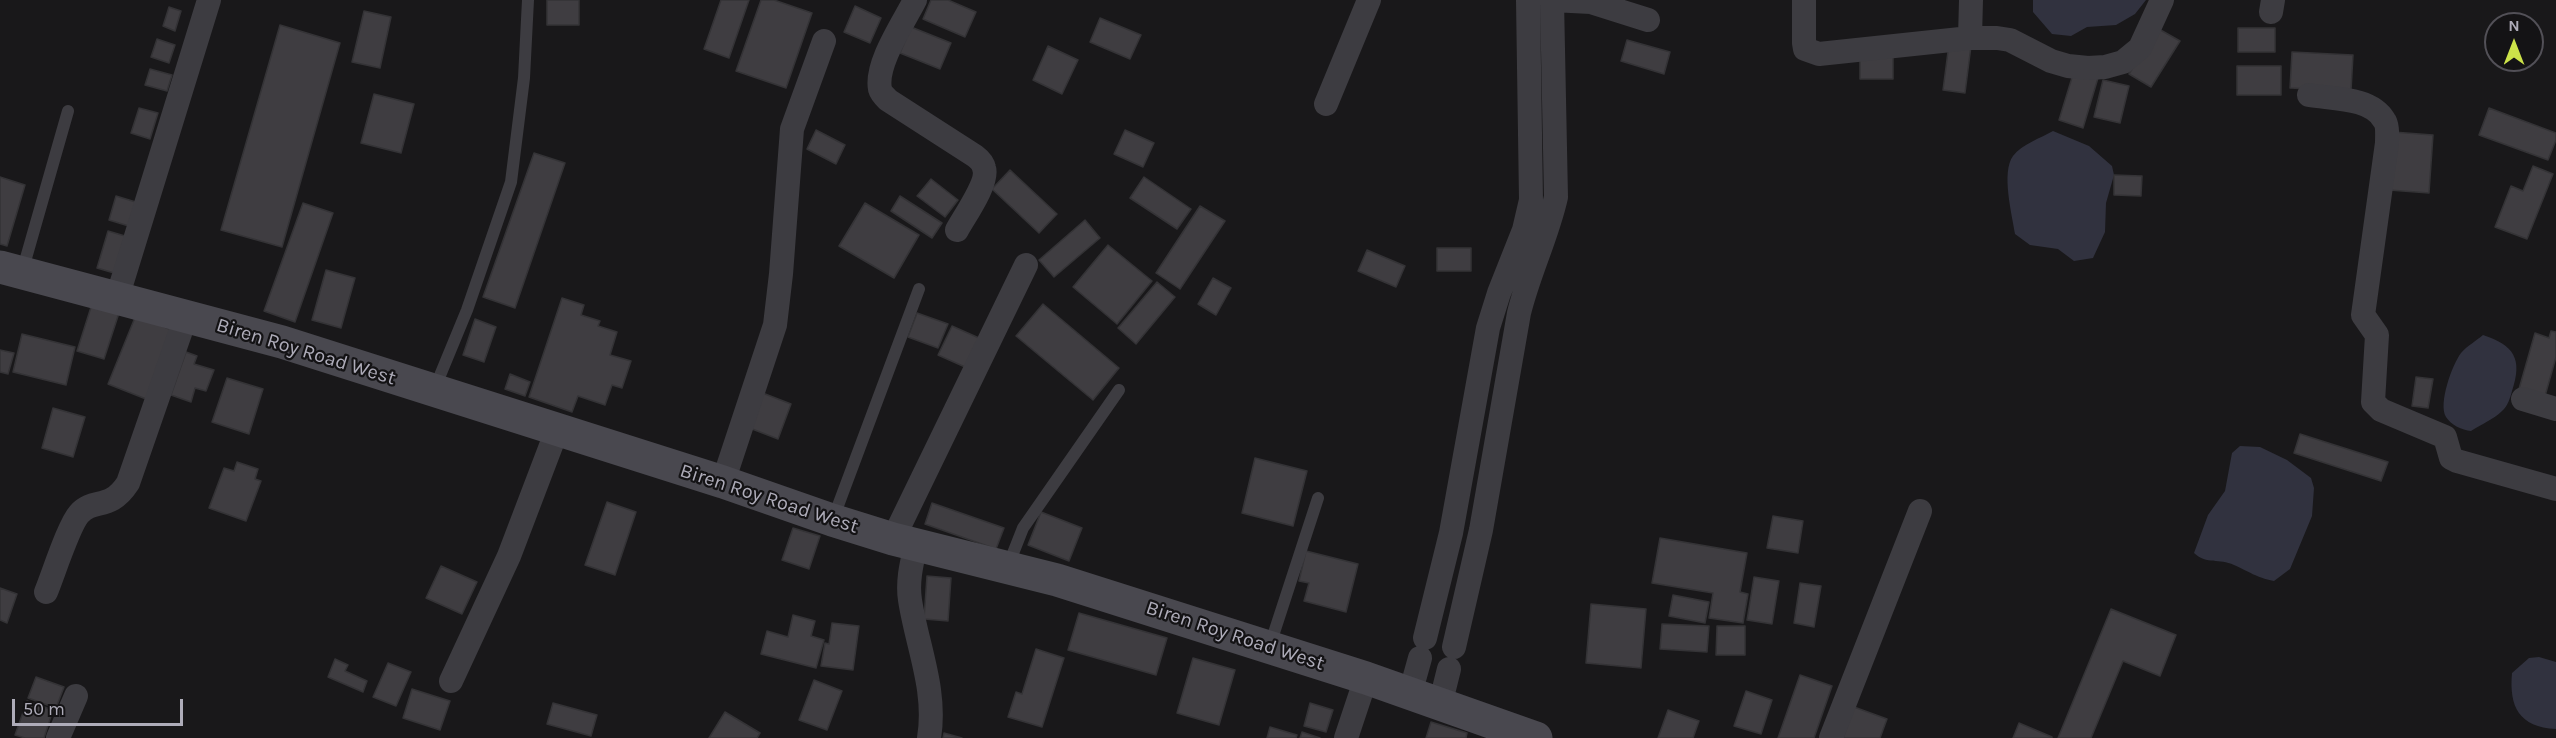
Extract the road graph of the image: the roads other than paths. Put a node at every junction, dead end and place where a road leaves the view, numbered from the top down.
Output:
1 (209, 0) edge
2 (528, 0) edge
3 (915, 0) edge
4 (1369, 0) edge
5 (1528, 0) edge
6 (1552, 0) edge
7 (1804, 0) edge
8 (1971, 0) edge
9 (2162, 0) edge
10 (1648, 20) dead end
11 (1970, 38) junction
12 (824, 41) dead end
13 (2309, 95) dead end
14 (1326, 105) dead end
15 (68, 111) dead end
16 (957, 230) dead end
17 (1026, 265) dead end
18 (11, 270) edge
19 (919, 289) dead end
20 (117, 298) junction
21 (186, 316) junction
22 (1119, 390) dead end
23 (433, 392) junction
24 (2523, 399) dead end
25 (2556, 409) edge
26 (557, 430) junction
27 (723, 482) junction
28 (2556, 489) edge
29 (1318, 498) dead end
30 (1920, 511) dead end
31 (832, 520) junction
32 (905, 541) junction
33 (1008, 568) junction
34 (46, 592) dead end
35 (1270, 648) junction
36 (1366, 678) junction
37 (451, 681) dead end
38 (1410, 694) junction
39 (76, 696) dead end
40 (1440, 705) junction
41 (58, 738) edge
42 (929, 738) edge
43 (1346, 738) edge
44 (1536, 738) edge
45 (1831, 738) edge

1 - 20 street
2 - 23 lane
3 - 16 street
4 - 14 street
5 - 38 street
6 - 10 street
6 - 40 street
7 - 11 street
8 - 11 street
9 - 11 street
12 - 27 street
13 - 28 street
15 - 18 lane
17 - 32 street
18 - 20 main road, Biren Roy Road West
19 - 31 lane
20 - 21 main road, Biren Roy Road West
21 - 23 main road, Biren Roy Road West
21 - 34 street
22 - 33 lane
23 - 26 main road, Biren Roy Road West
24 - 25 street
26 - 27 main road, Biren Roy Road West
26 - 37 street
27 - 31 main road, Biren Roy Road West
29 - 35 lane
30 - 45 street
31 - 32 main road, Biren Roy Road West
32 - 33 main road, Biren Roy Road West
32 - 42 street
33 - 35 main road, Biren Roy Road West
35 - 36 main road, Biren Roy Road West
36 - 38 main road, Biren Roy Road West
36 - 43 street
38 - 40 main road, Biren Roy Road West
39 - 41 street
40 - 44 main road, Biren Roy Road West

